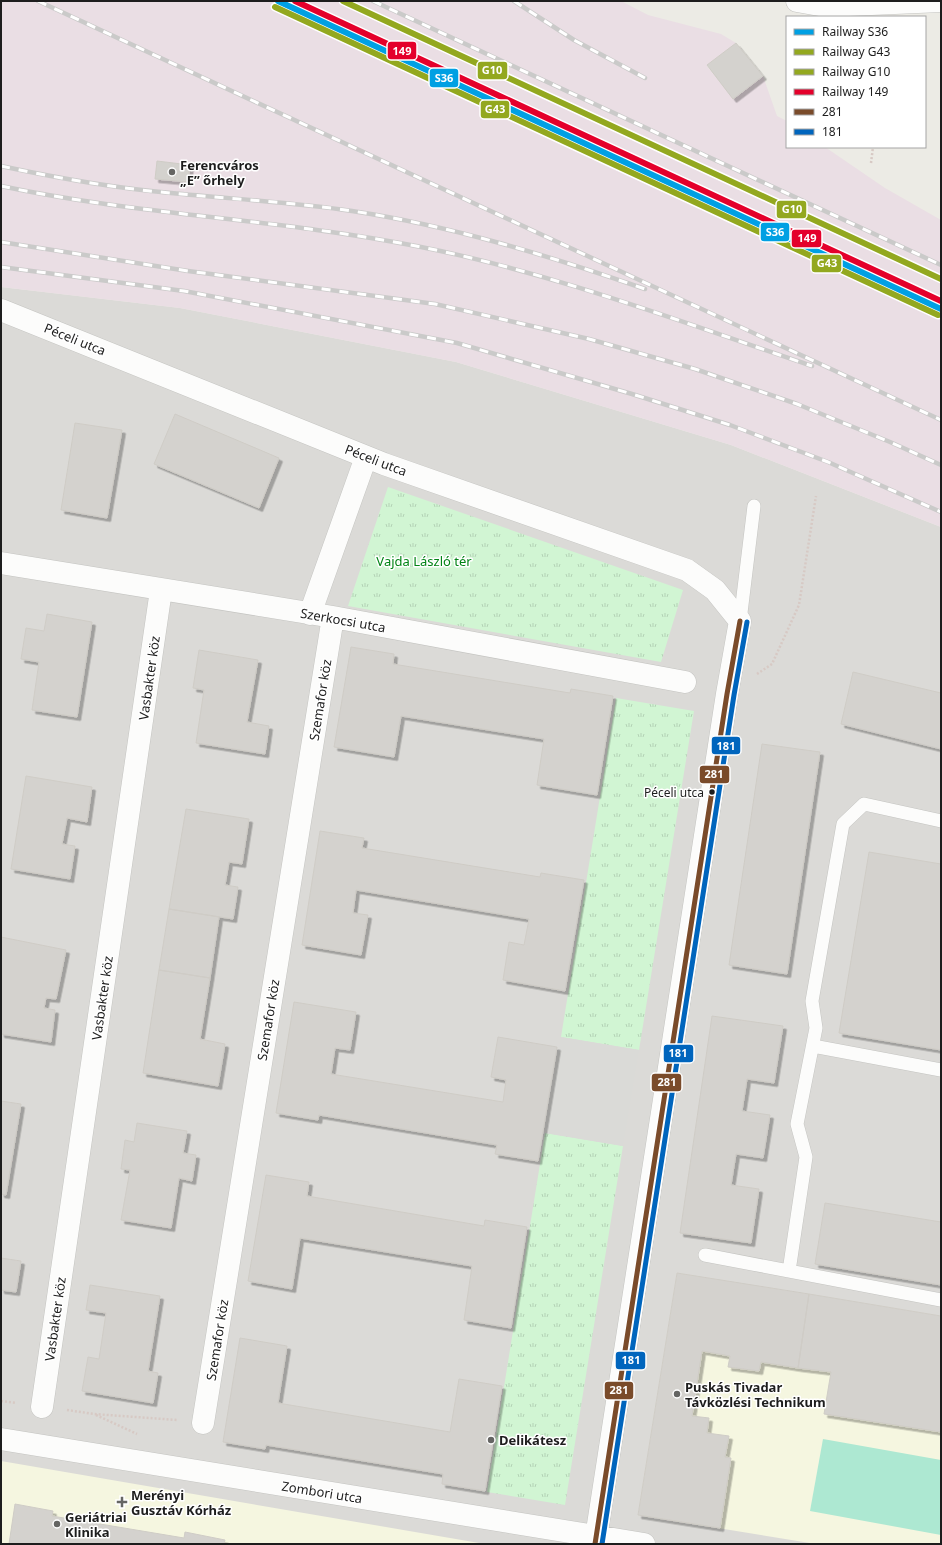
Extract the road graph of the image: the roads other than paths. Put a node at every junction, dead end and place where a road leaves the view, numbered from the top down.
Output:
1 (797, 1) edge
2 (941, 1) edge
3 (825, 8) edge
4 (1, 310) edge
5 (366, 457) junction
6 (754, 506) dead end
7 (1, 563) edge
8 (162, 590) junction
9 (310, 614) junction
10 (333, 617) junction
11 (740, 621) junction
12 (685, 682) dead end
13 (941, 821) edge
14 (813, 1046) junction
15 (941, 1070) edge
16 (705, 1255) dead end
17 (789, 1271) junction
18 (941, 1300) edge
19 (42, 1407) road end
20 (203, 1423) road end
21 (1, 1439) edge
22 (596, 1540) edge
23 (644, 1544) edge

1 - 3 street
2 - 3 street
4 - 5 street, Péceli utca
5 - 9 street
5 - 11 street, Péceli utca
6 - 11 lane
7 - 8 street, Szerkocsi utca
8 - 9 street, Szerkocsi utca
8 - 19 street, Vasbakter köz
9 - 10 street, Szerkocsi utca
10 - 12 street, Szerkocsi utca
10 - 20 street, Szemafor köz
11 - 22 street
13 - 14 lane
14 - 15 lane
14 - 17 lane
16 - 17 lane
17 - 18 lane
21 - 22 street, Zombori utca
22 - 23 street, Zombori utca

